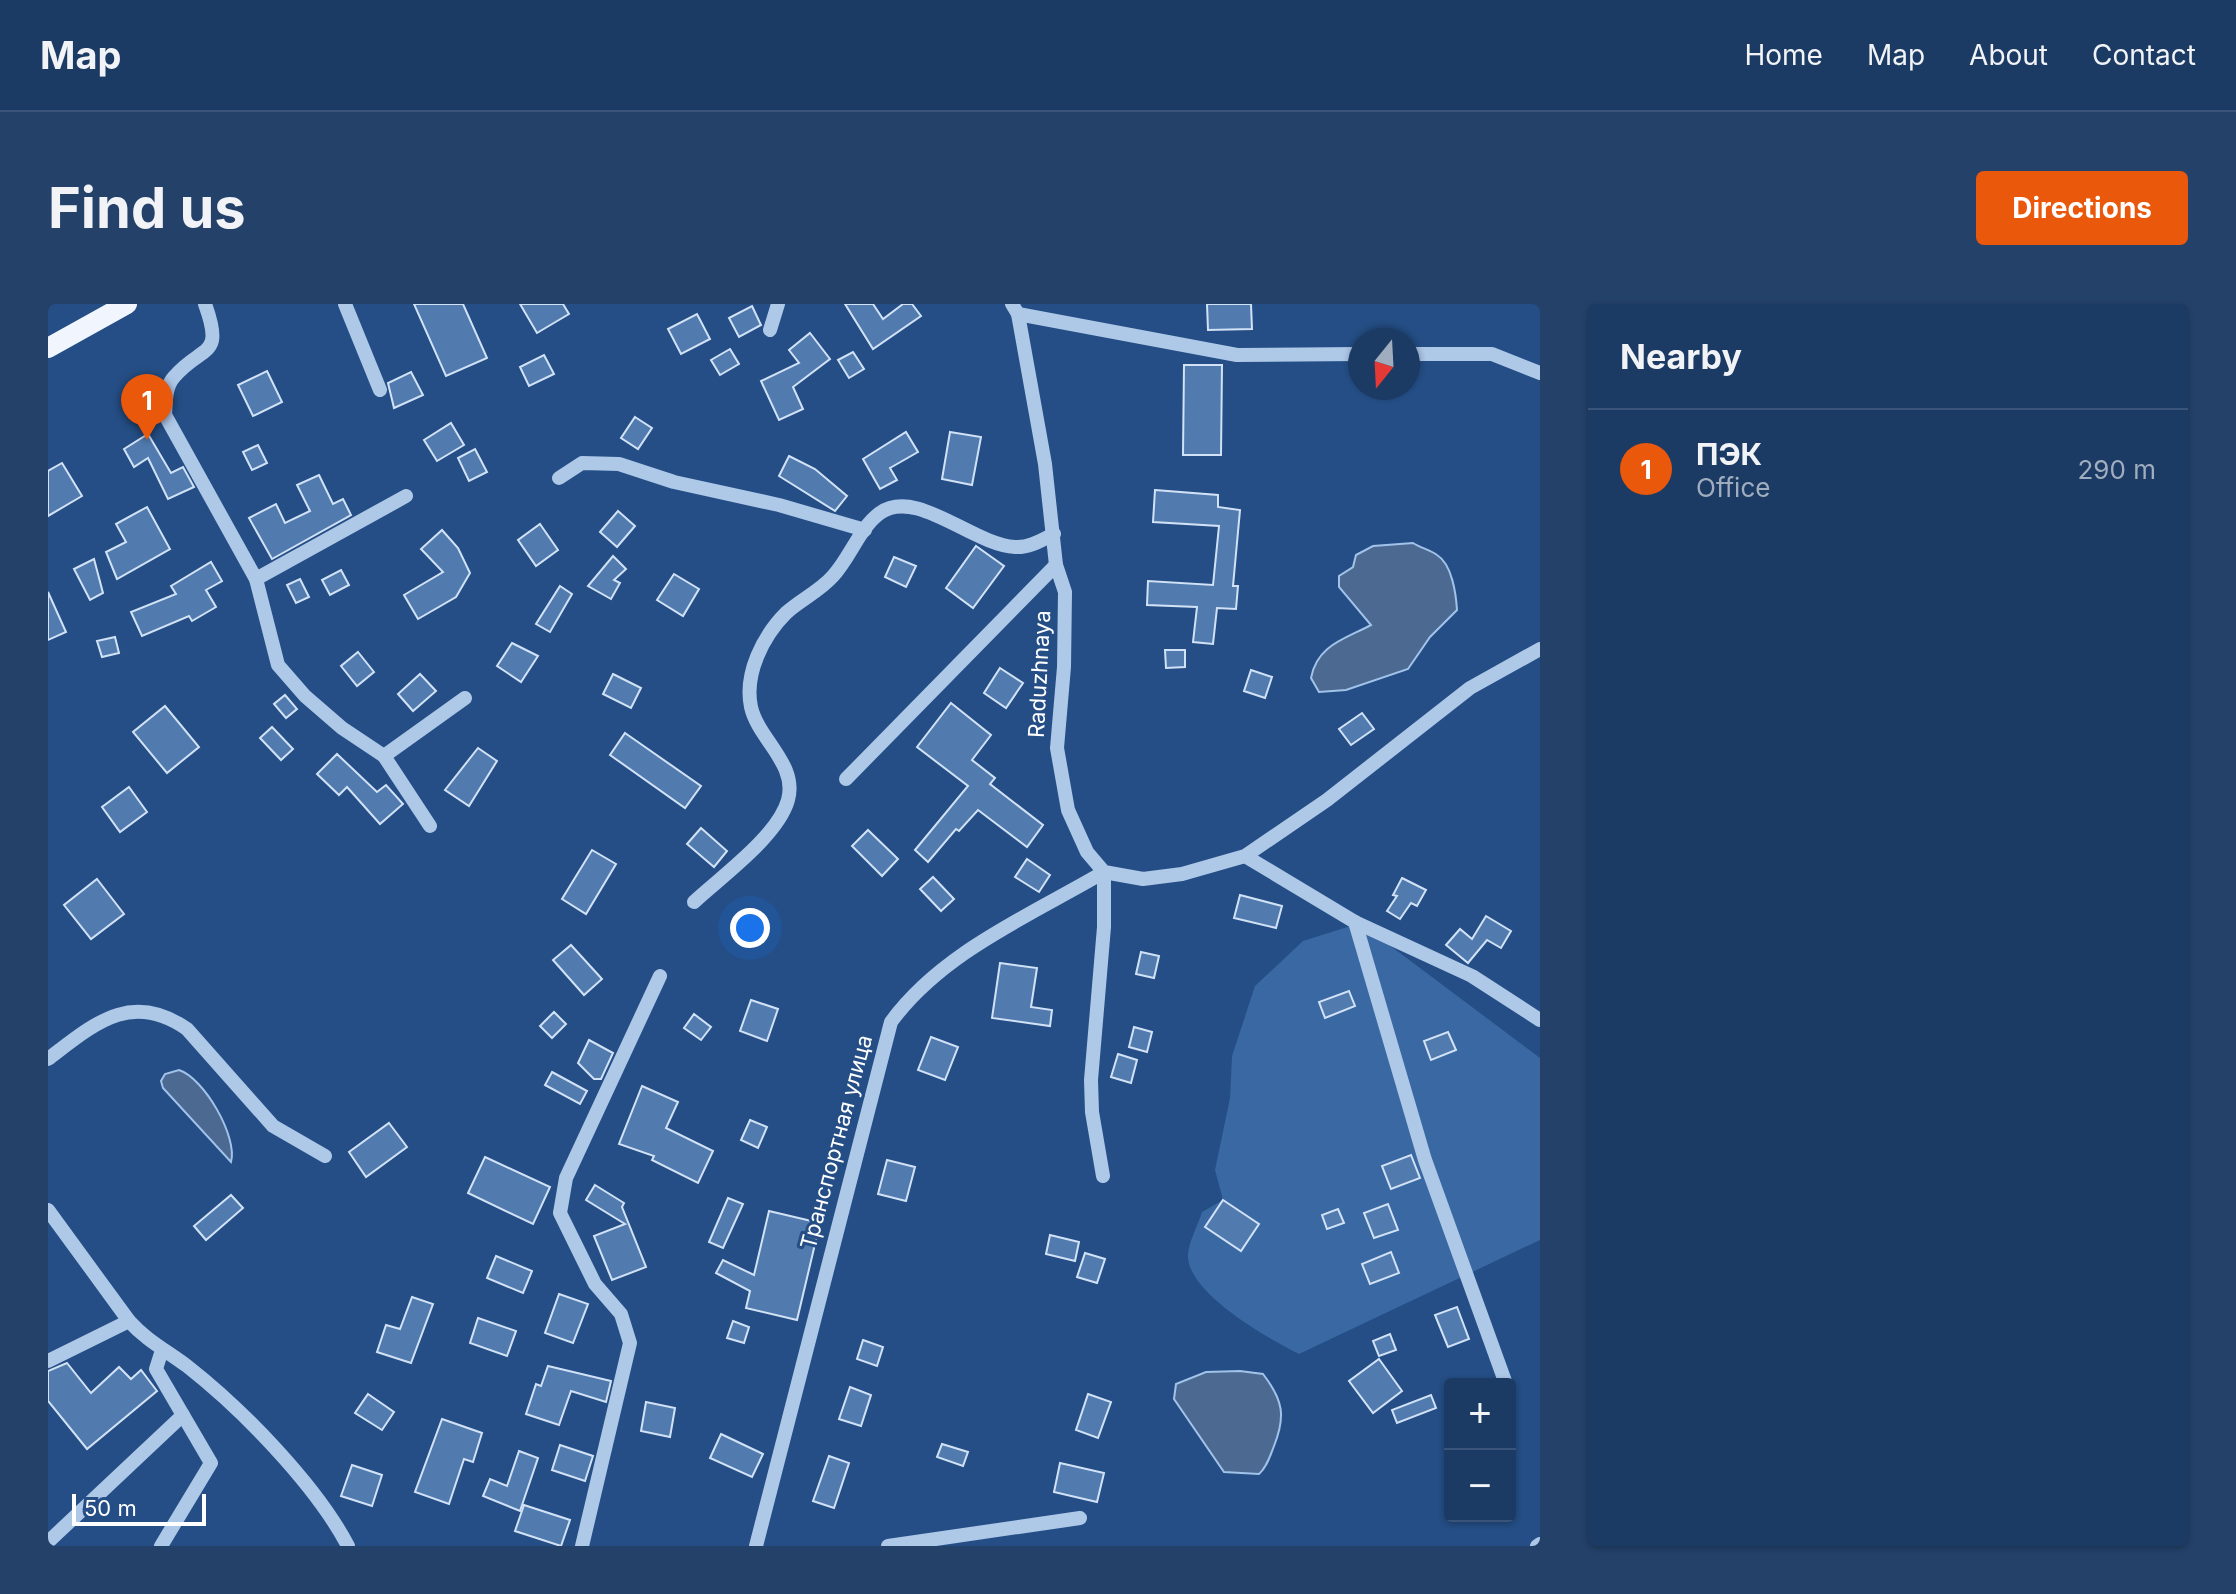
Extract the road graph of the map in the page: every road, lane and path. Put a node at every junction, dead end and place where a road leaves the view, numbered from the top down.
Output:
1 (127, 304) edge
2 (205, 304) edge
3 (345, 304) edge
4 (778, 304) edge
5 (1015, 309) edge
6 (770, 330) dead end
7 (48, 348) edge
8 (1348, 354) edge
9 (1420, 354) edge
10 (1540, 373) edge
11 (380, 390) dead end
12 (559, 478) dead end
13 (406, 496) dead end
14 (865, 530) junction
15 (1054, 534) junction
16 (1056, 565) junction
17 (256, 579) junction
18 (1540, 649) edge
19 (465, 698) dead end
20 (384, 756) junction
21 (846, 779) dead end
22 (430, 826) dead end
23 (1245, 856) junction
24 (1104, 872) junction
25 (694, 902) dead end
26 (1355, 922) junction
27 (660, 976) dead end
28 (1540, 1020) edge
29 (48, 1059) edge
30 (325, 1156) dead end
31 (1103, 1176) dead end
32 (48, 1210) edge
33 (129, 1321) junction
34 (162, 1350) junction
35 (48, 1361) edge
36 (1504, 1378) edge
37 (183, 1415) junction
38 (1080, 1518) dead end
39 (48, 1542) edge
40 (161, 1546) edge
41 (348, 1546) edge
42 (582, 1546) edge
43 (756, 1546) edge
44 (888, 1546) edge

1 - 7 main road
2 - 17 street
3 - 11 street
4 - 6 street
5 - 8 street
5 - 15 street, Raduzhnaya
9 - 10 street
12 - 14 street
13 - 17 street
14 - 15 street
14 - 25 street
15 - 16 street, Raduzhnaya
16 - 21 street
16 - 24 street, Raduzhnaya
17 - 20 street
18 - 23 street
19 - 20 street
20 - 22 street
23 - 24 street
23 - 26 street
24 - 31 street
24 - 43 street, Транспортная улица
26 - 28 street
26 - 36 street
27 - 42 street
29 - 30 street
32 - 33 street
33 - 34 street
33 - 35 street
34 - 37 street
34 - 41 street
37 - 39 street
37 - 40 street
38 - 44 street

